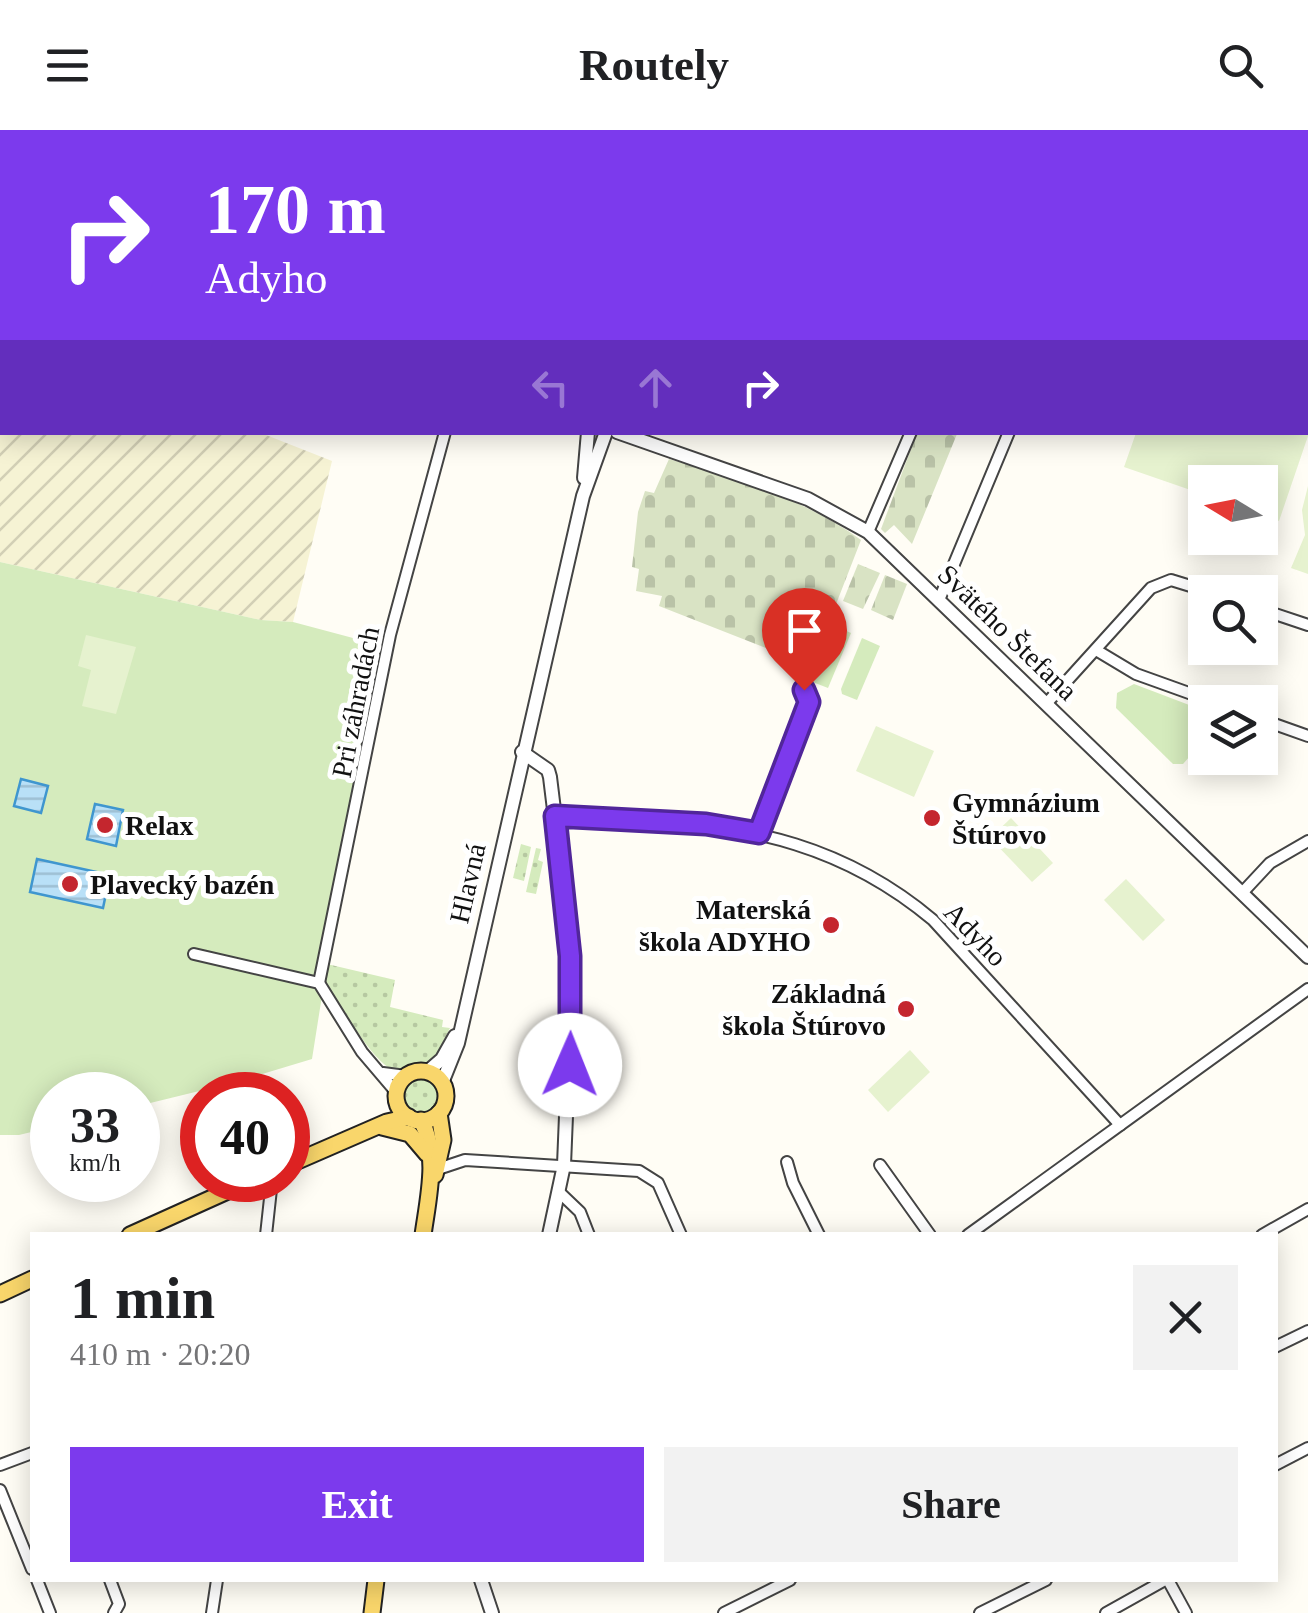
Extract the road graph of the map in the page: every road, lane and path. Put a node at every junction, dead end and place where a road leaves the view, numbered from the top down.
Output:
1 (445, 435) edge
2 (588, 435) edge
3 (605, 435) edge
4 (626, 435) edge
5 (910, 435) edge
6 (1008, 435) edge
7 (583, 496) junction
8 (868, 532) junction
9 (1188, 585) edge
10 (938, 600) junction
11 (1278, 615) edge
12 (1308, 625) edge
13 (1096, 650) junction
14 (804, 690) dead end
15 (1188, 693) edge
16 (1046, 704) junction
17 (1278, 725) edge
18 (1308, 736) edge
19 (522, 752) junction
20 (555, 816) junction
21 (759, 833) junction
22 (1308, 841) edge
23 (1242, 893) junction
24 (194, 954) dead end
25 (1308, 957) edge
26 (320, 982) junction
27 (1308, 988) edge
28 (461, 1025) junction
29 (382, 1072) junction
30 (427, 1072) junction
31 (406, 1076) junction
32 (442, 1083) junction
33 (396, 1096) junction
34 (439, 1113) junction
35 (415, 1119) junction
36 (1120, 1125) junction
37 (378, 1126) junction
38 (350, 1138) junction
39 (443, 1140) junction
40 (310, 1155) edge
41 (465, 1160) junction
42 (786, 1162) dead end
43 (564, 1164) junction
44 (880, 1165) dead end
45 (433, 1170) junction
46 (558, 1191) junction
47 (203, 1202) edge
48 (270, 1202) edge
49 (1308, 1209) edge
50 (137, 1232) edge
51 (266, 1232) edge
52 (423, 1232) edge
53 (550, 1232) edge
54 (588, 1232) edge
55 (679, 1232) edge
56 (818, 1232) edge
57 (928, 1232) edge
58 (972, 1232) edge
59 (1267, 1232) edge
60 (30, 1280) edge
61 (0, 1294) edge
62 (1308, 1331) edge
63 (1278, 1346) edge
64 (1308, 1448) edge
65 (30, 1454) edge
66 (1278, 1463) edge
67 (0, 1465) edge
68 (0, 1490) edge
69 (30, 1564) edge
70 (38, 1582) edge
71 (111, 1582) edge
72 (217, 1582) edge
73 (376, 1582) edge
74 (482, 1582) edge
75 (786, 1582) edge
76 (1042, 1582) edge
77 (1163, 1582) edge
78 (1168, 1582) edge
79 (50, 1613) edge
80 (114, 1613) edge
81 (212, 1613) edge
82 (372, 1613) edge
83 (492, 1613) edge
84 (724, 1613) edge
85 (980, 1613) edge
86 (1106, 1613) edge
87 (1186, 1613) edge

1 - 26 street, Pri záhradách
2 - 7 street, Hlavná
3 - 7 street, Hlavná
4 - 8 street, Svätého Štefana
5 - 8 street
6 - 10 street
7 - 19 street, Hlavná
8 - 10 street, Svätého Štefana
9 - 13 street
10 - 16 street, Svätého Štefana
11 - 12 street
13 - 15 street
13 - 16 street
14 - 21 street
16 - 23 street, Svätého Štefana
17 - 18 street
19 - 20 street
19 - 28 street, Hlavná
20 - 21 street, Adyho
20 - 43 street
21 - 36 street, Adyho
22 - 23 street
23 - 25 street, Svätého Štefana
24 - 26 street
26 - 29 street
27 - 36 street
28 - 30 street, Hlavná
28 - 32 street, Hlavná
29 - 31 street
29 - 33 street
30 - 31 main road
30 - 32 main road
31 - 33 main road
32 - 34 main road
33 - 35 main road
33 - 38 main road
34 - 35 main road
34 - 39 main road
35 - 37 main road
35 - 45 main road
36 - 58 street
37 - 38 main road
37 - 45 main road
38 - 40 main road
39 - 41 street
39 - 45 main road
41 - 43 street
41 - 45 street
42 - 56 street
43 - 46 street
43 - 55 street
44 - 57 street
45 - 52 main road
46 - 53 street
46 - 54 street
47 - 50 main road
48 - 51 street
49 - 59 street
60 - 61 main road
62 - 63 street
64 - 66 street
65 - 67 street
68 - 69 street
70 - 79 street
71 - 80 street
72 - 81 street
73 - 82 main road
74 - 83 street
75 - 84 street
76 - 85 street
77 - 86 street
78 - 87 street

